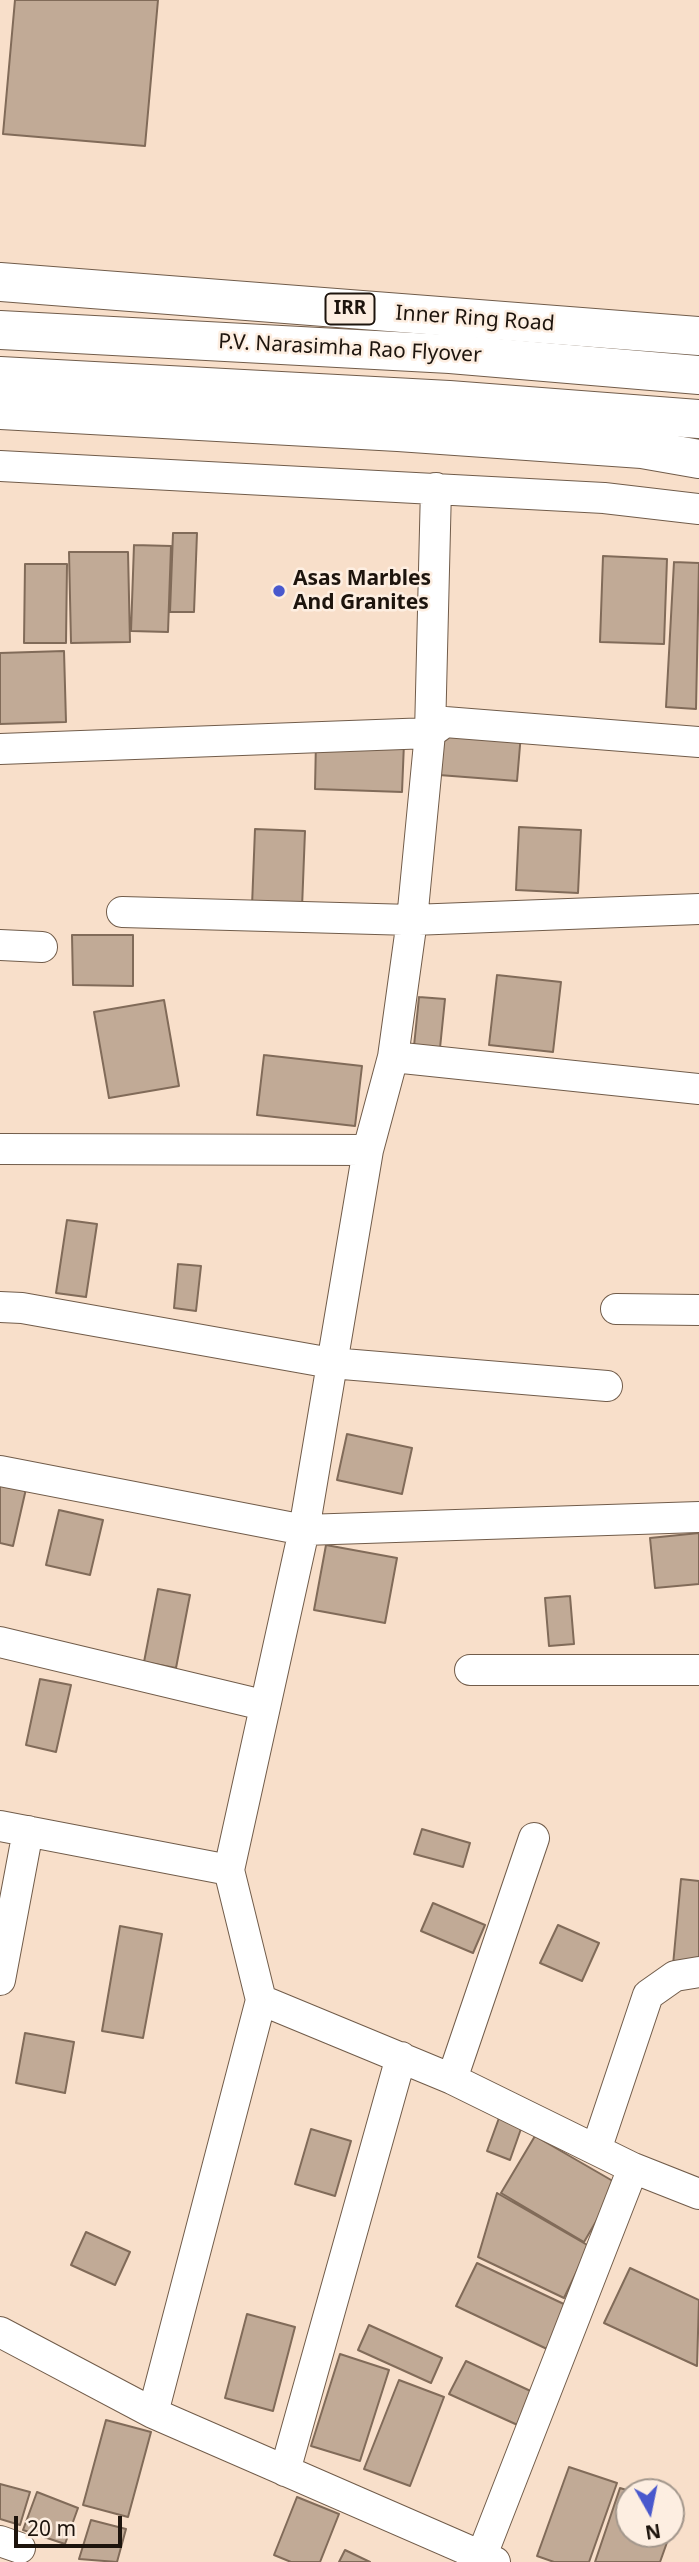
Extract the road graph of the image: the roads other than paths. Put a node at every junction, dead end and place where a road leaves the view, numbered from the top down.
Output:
1 (0, 282) edge
2 (0, 330) edge
3 (699, 336) edge
4 (699, 375) edge
5 (0, 376) edge
6 (0, 410) edge
7 (699, 419) edge
8 (699, 459) edge
9 (0, 466) edge
10 (436, 488) junction
11 (699, 509) edge
12 (430, 733) junction
13 (699, 742) edge
14 (0, 750) edge
15 (699, 909) edge
16 (122, 912) dead end
17 (412, 919) junction
18 (0, 945) edge
19 (41, 947) dead end
20 (393, 1057) junction
21 (699, 1089) edge
22 (0, 1149) edge
23 (368, 1150) junction
24 (0, 1307) edge
25 (616, 1309) dead end
26 (699, 1310) edge
27 (331, 1363) junction
28 (607, 1386) dead end
29 (0, 1471) edge
30 (699, 1517) edge
31 (304, 1530) junction
32 (0, 1642) edge
33 (470, 1670) dead end
34 (699, 1670) edge
35 (263, 1705) junction
36 (14, 1829) edge
37 (534, 1838) dead end
38 (229, 1870) junction
39 (699, 1972) edge
40 (0, 1980) edge
41 (261, 2000) junction
42 (401, 2057) junction
43 (452, 2079) junction
44 (597, 2147) junction
45 (633, 2168) junction
46 (699, 2194) edge
47 (0, 2332) edge
48 (153, 2413) junction
49 (285, 2471) junction
50 (488, 2559) edge

1 - 3 main road, Inner Ring Road / IRR
2 - 4 main road, P.V. Narasimha Rao Flyover
5 - 7 main road
6 - 8 main road
9 - 10 street
10 - 11 street
10 - 12 street
12 - 13 street
12 - 14 street
12 - 17 street
15 - 17 street
16 - 17 street
17 - 20 street
18 - 19 street
20 - 21 street
20 - 23 street
22 - 23 street
23 - 27 street
24 - 27 street
25 - 26 street
27 - 28 street
27 - 31 street
29 - 31 street
30 - 31 street
31 - 35 street
32 - 35 street
33 - 34 street
35 - 38 street
36 - 38 street
36 - 40 street
37 - 43 street
38 - 41 street
39 - 44 street
41 - 42 street
41 - 48 street
42 - 43 street
42 - 49 street
43 - 44 street
44 - 45 street
45 - 46 street
45 - 50 street
47 - 48 street
48 - 49 street
49 - 50 street

